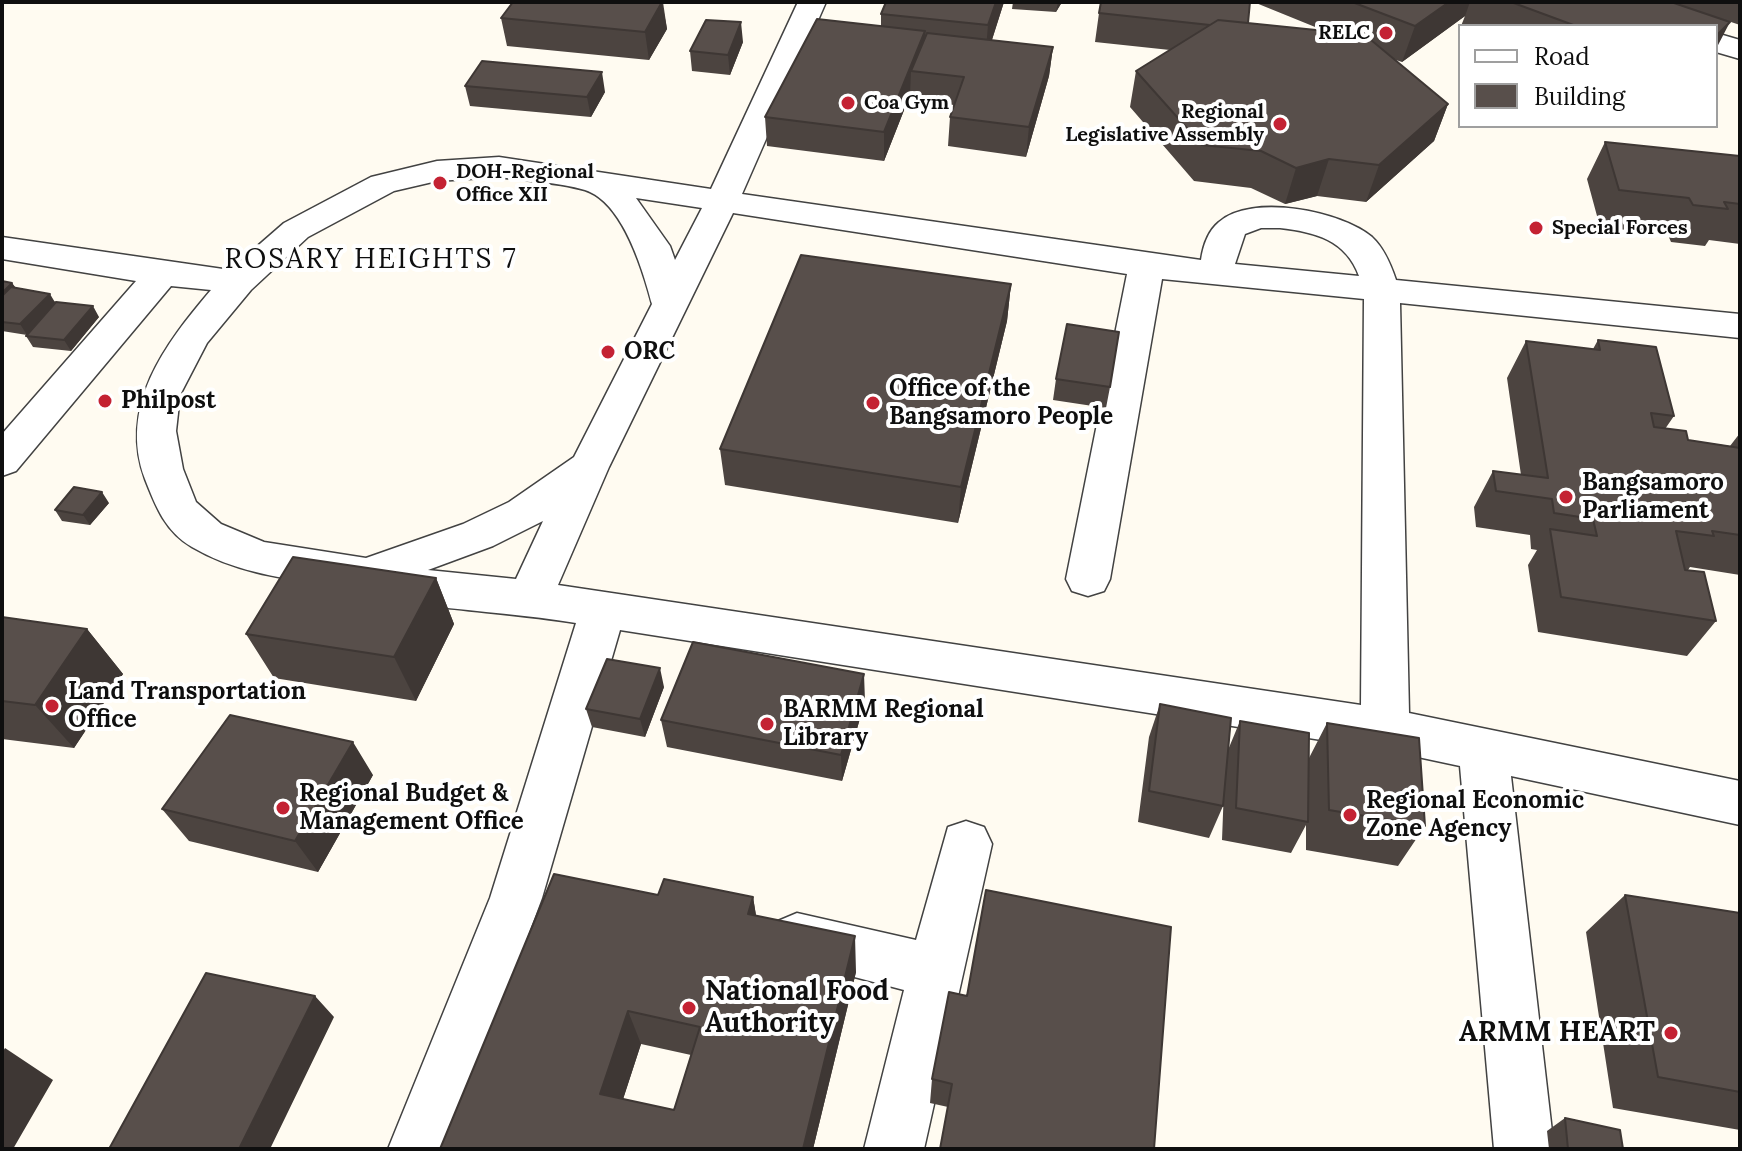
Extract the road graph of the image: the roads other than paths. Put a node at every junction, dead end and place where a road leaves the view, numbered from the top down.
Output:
1 (812, 2) edge
2 (1718, 43) edge
3 (1740, 50) edge
4 (598, 182) junction
5 (721, 203) junction
6 (2, 248) edge
7 (1146, 266) junction
8 (1216, 273) junction
9 (2, 277) edge
10 (238, 282) junction
11 (151, 286) junction
12 (1382, 291) junction
13 (671, 305) junction
14 (213, 310) junction
15 (1740, 326) edge
16 (2, 461) edge
17 (589, 467) junction
18 (367, 575) junction
19 (1088, 579) dead end
20 (530, 598) junction
21 (603, 609) junction
22 (1385, 729) junction
23 (1483, 749) junction
24 (1740, 803) edge
25 (966, 844) dead end
26 (752, 928) edge
27 (935, 971) junction
28 (418, 1149) edge
29 (894, 1149) edge
30 (1524, 1149) edge

1 - 5 street
2 - 3 street
4 - 5 street
4 - 10 street
4 - 13 street
5 - 7 street
5 - 13 street
6 - 11 street
7 - 8 street
7 - 19 street
8 - 12 street
8 - 12 street
9 - 11 street
10 - 11 street
10 - 14 street
11 - 14 street
11 - 16 street
12 - 15 street
12 - 22 street
13 - 17 street
14 - 18 street
17 - 18 street
17 - 20 street
18 - 20 street
20 - 21 street
21 - 22 street
21 - 28 street
22 - 23 street
23 - 24 street
23 - 30 street
25 - 27 street
26 - 27 street
27 - 29 street

